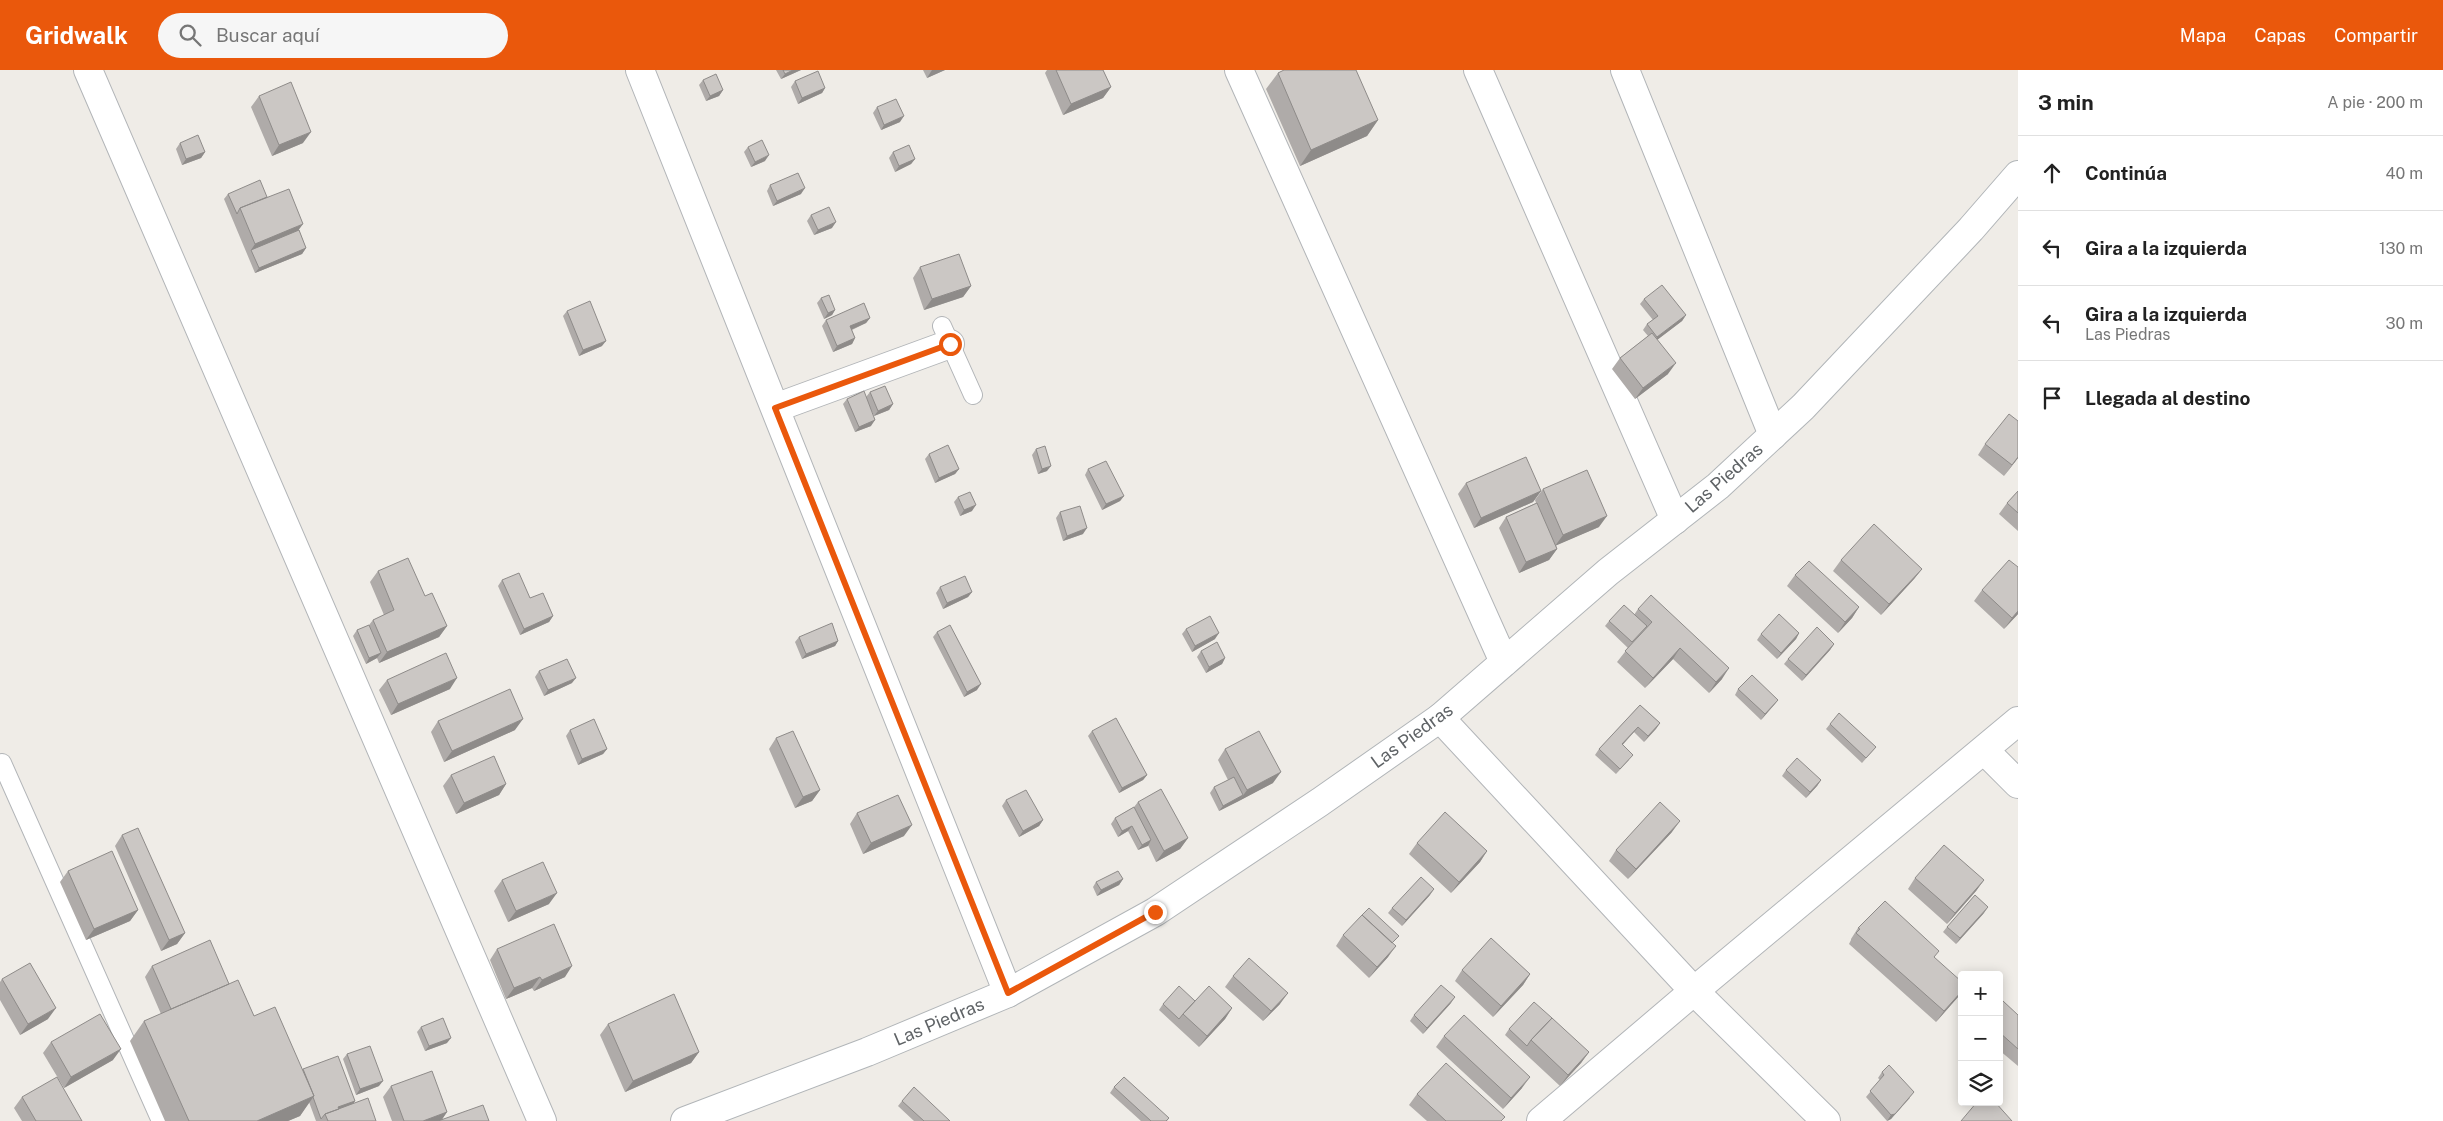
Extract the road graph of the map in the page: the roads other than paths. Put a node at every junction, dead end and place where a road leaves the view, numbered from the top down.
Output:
1 (88, 70) edge
2 (640, 70) edge
3 (1239, 70) edge
4 (1478, 70) edge
5 (1625, 70) edge
6 (2018, 175) edge
7 (946, 335) joint
8 (973, 395) dead end
9 (775, 408) junction
10 (1773, 435) junction
11 (1675, 520) junction
12 (1504, 662) junction
13 (1440, 718) junction
14 (2018, 722) edge
15 (1984, 750) junction
16 (2, 763) dead end
17 (2018, 784) edge
18 (1694, 991) junction
19 (1008, 993) junction
20 (161, 1121) edge
21 (542, 1121) edge
22 (685, 1121) edge
23 (1541, 1121) edge
24 (1826, 1121) edge

1 - 21 street
2 - 9 street
3 - 12 street
4 - 11 street
5 - 10 street
6 - 10 street, Las Piedras
7 - 8 lane
7 - 9 street
9 - 19 street
10 - 11 street, Las Piedras
11 - 12 street, Las Piedras
12 - 13 street, Las Piedras
13 - 18 street
13 - 19 street, Las Piedras
14 - 15 street
15 - 17 street
15 - 18 street
16 - 20 lane
18 - 23 street
18 - 24 street
19 - 22 street, Las Piedras

